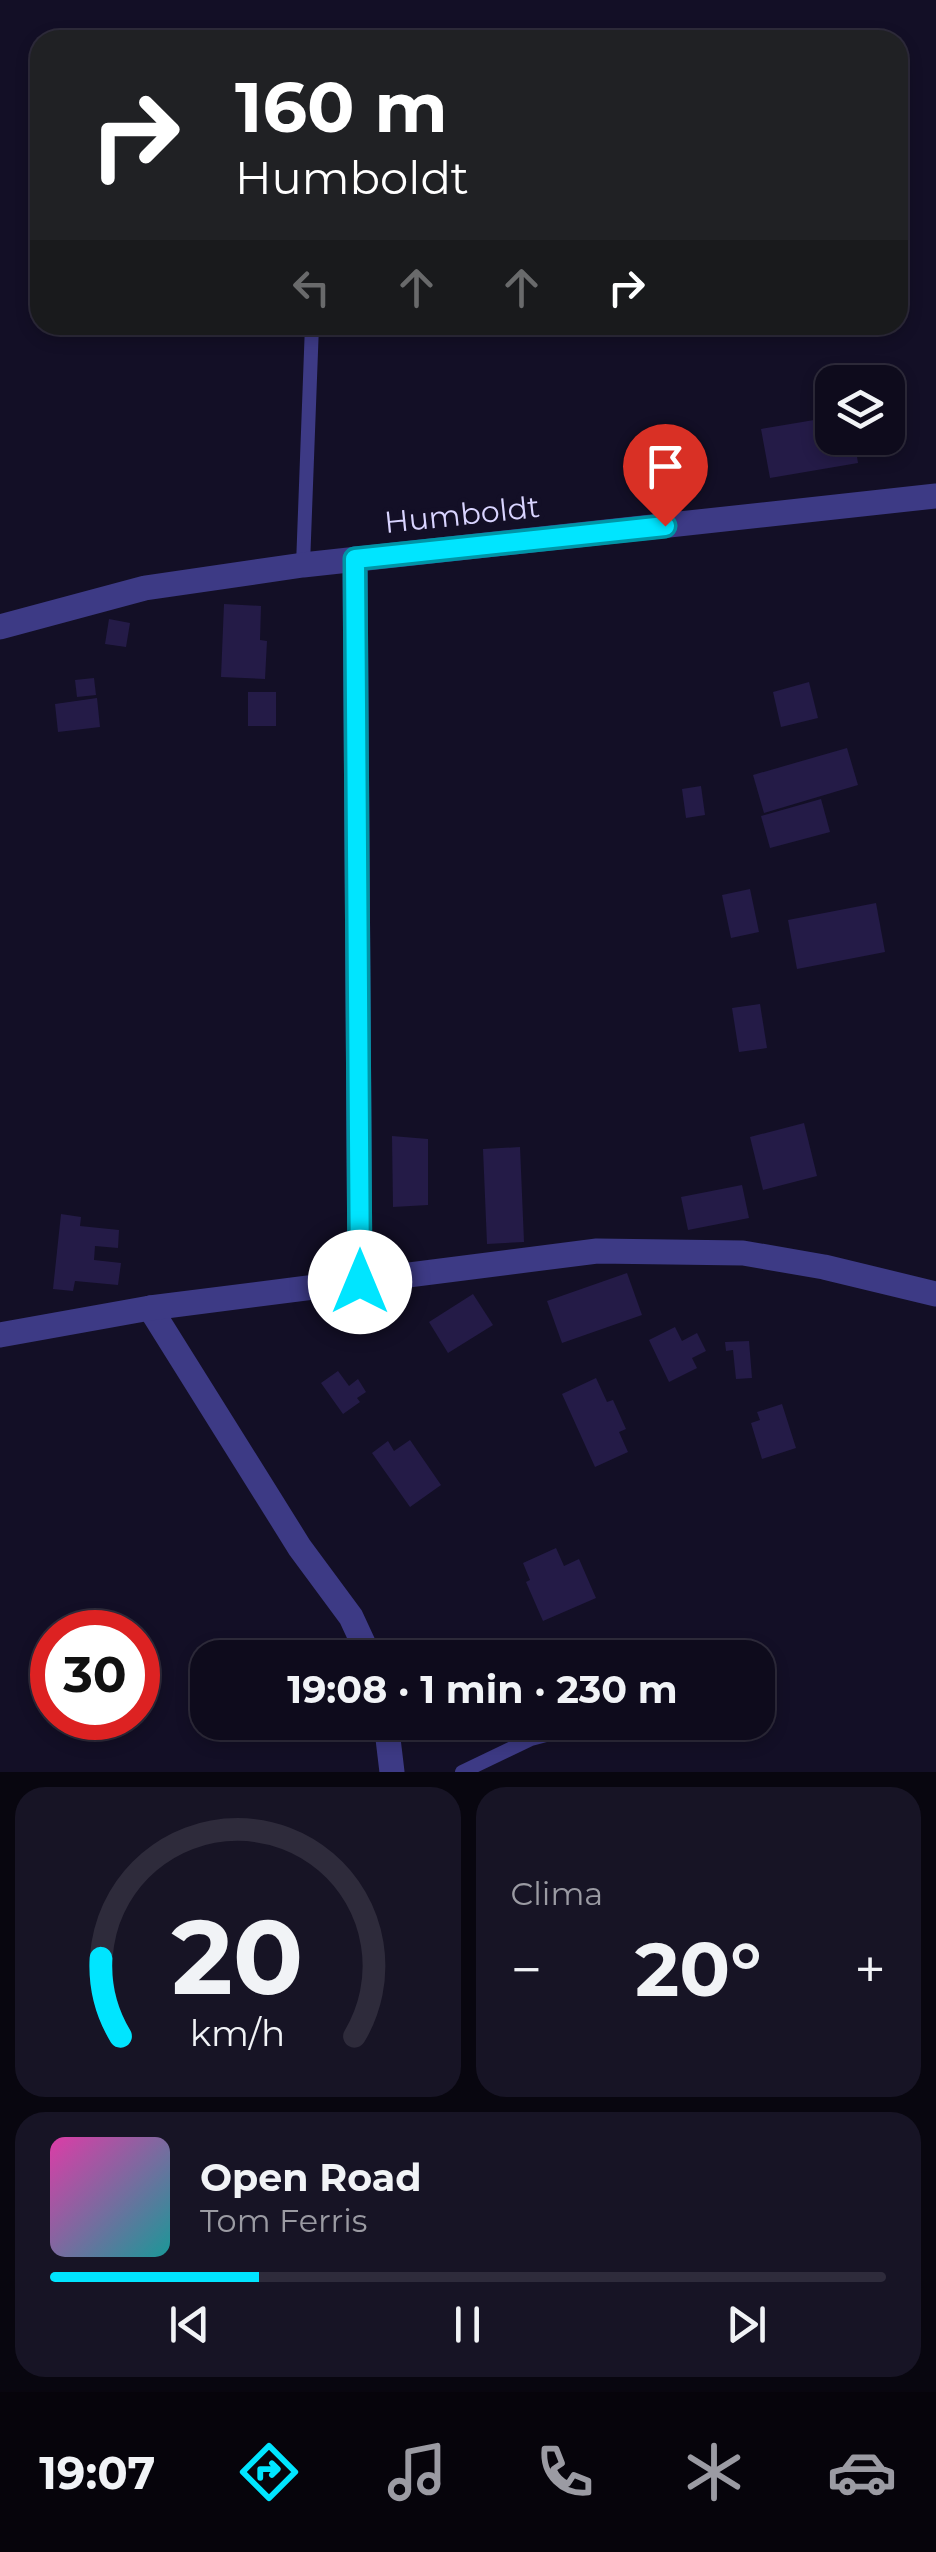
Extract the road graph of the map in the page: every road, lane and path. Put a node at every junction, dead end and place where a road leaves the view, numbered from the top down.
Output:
1 (312, 335) edge
2 (936, 496) edge
3 (355, 559) junction
4 (303, 564) junction
5 (0, 627) edge
6 (360, 1282) junction
7 (936, 1294) edge
8 (150, 1308) junction
9 (0, 1335) edge
10 (362, 1640) edge
11 (388, 1740) edge
12 (529, 1740) edge
13 (392, 1772) edge
14 (462, 1772) edge

1 - 4 lane
2 - 3 street, Humboldt
3 - 4 street, Humboldt
3 - 6 street
4 - 5 street, Humboldt
6 - 7 street
6 - 8 street
8 - 9 street
8 - 10 street
11 - 13 street
12 - 14 lane

